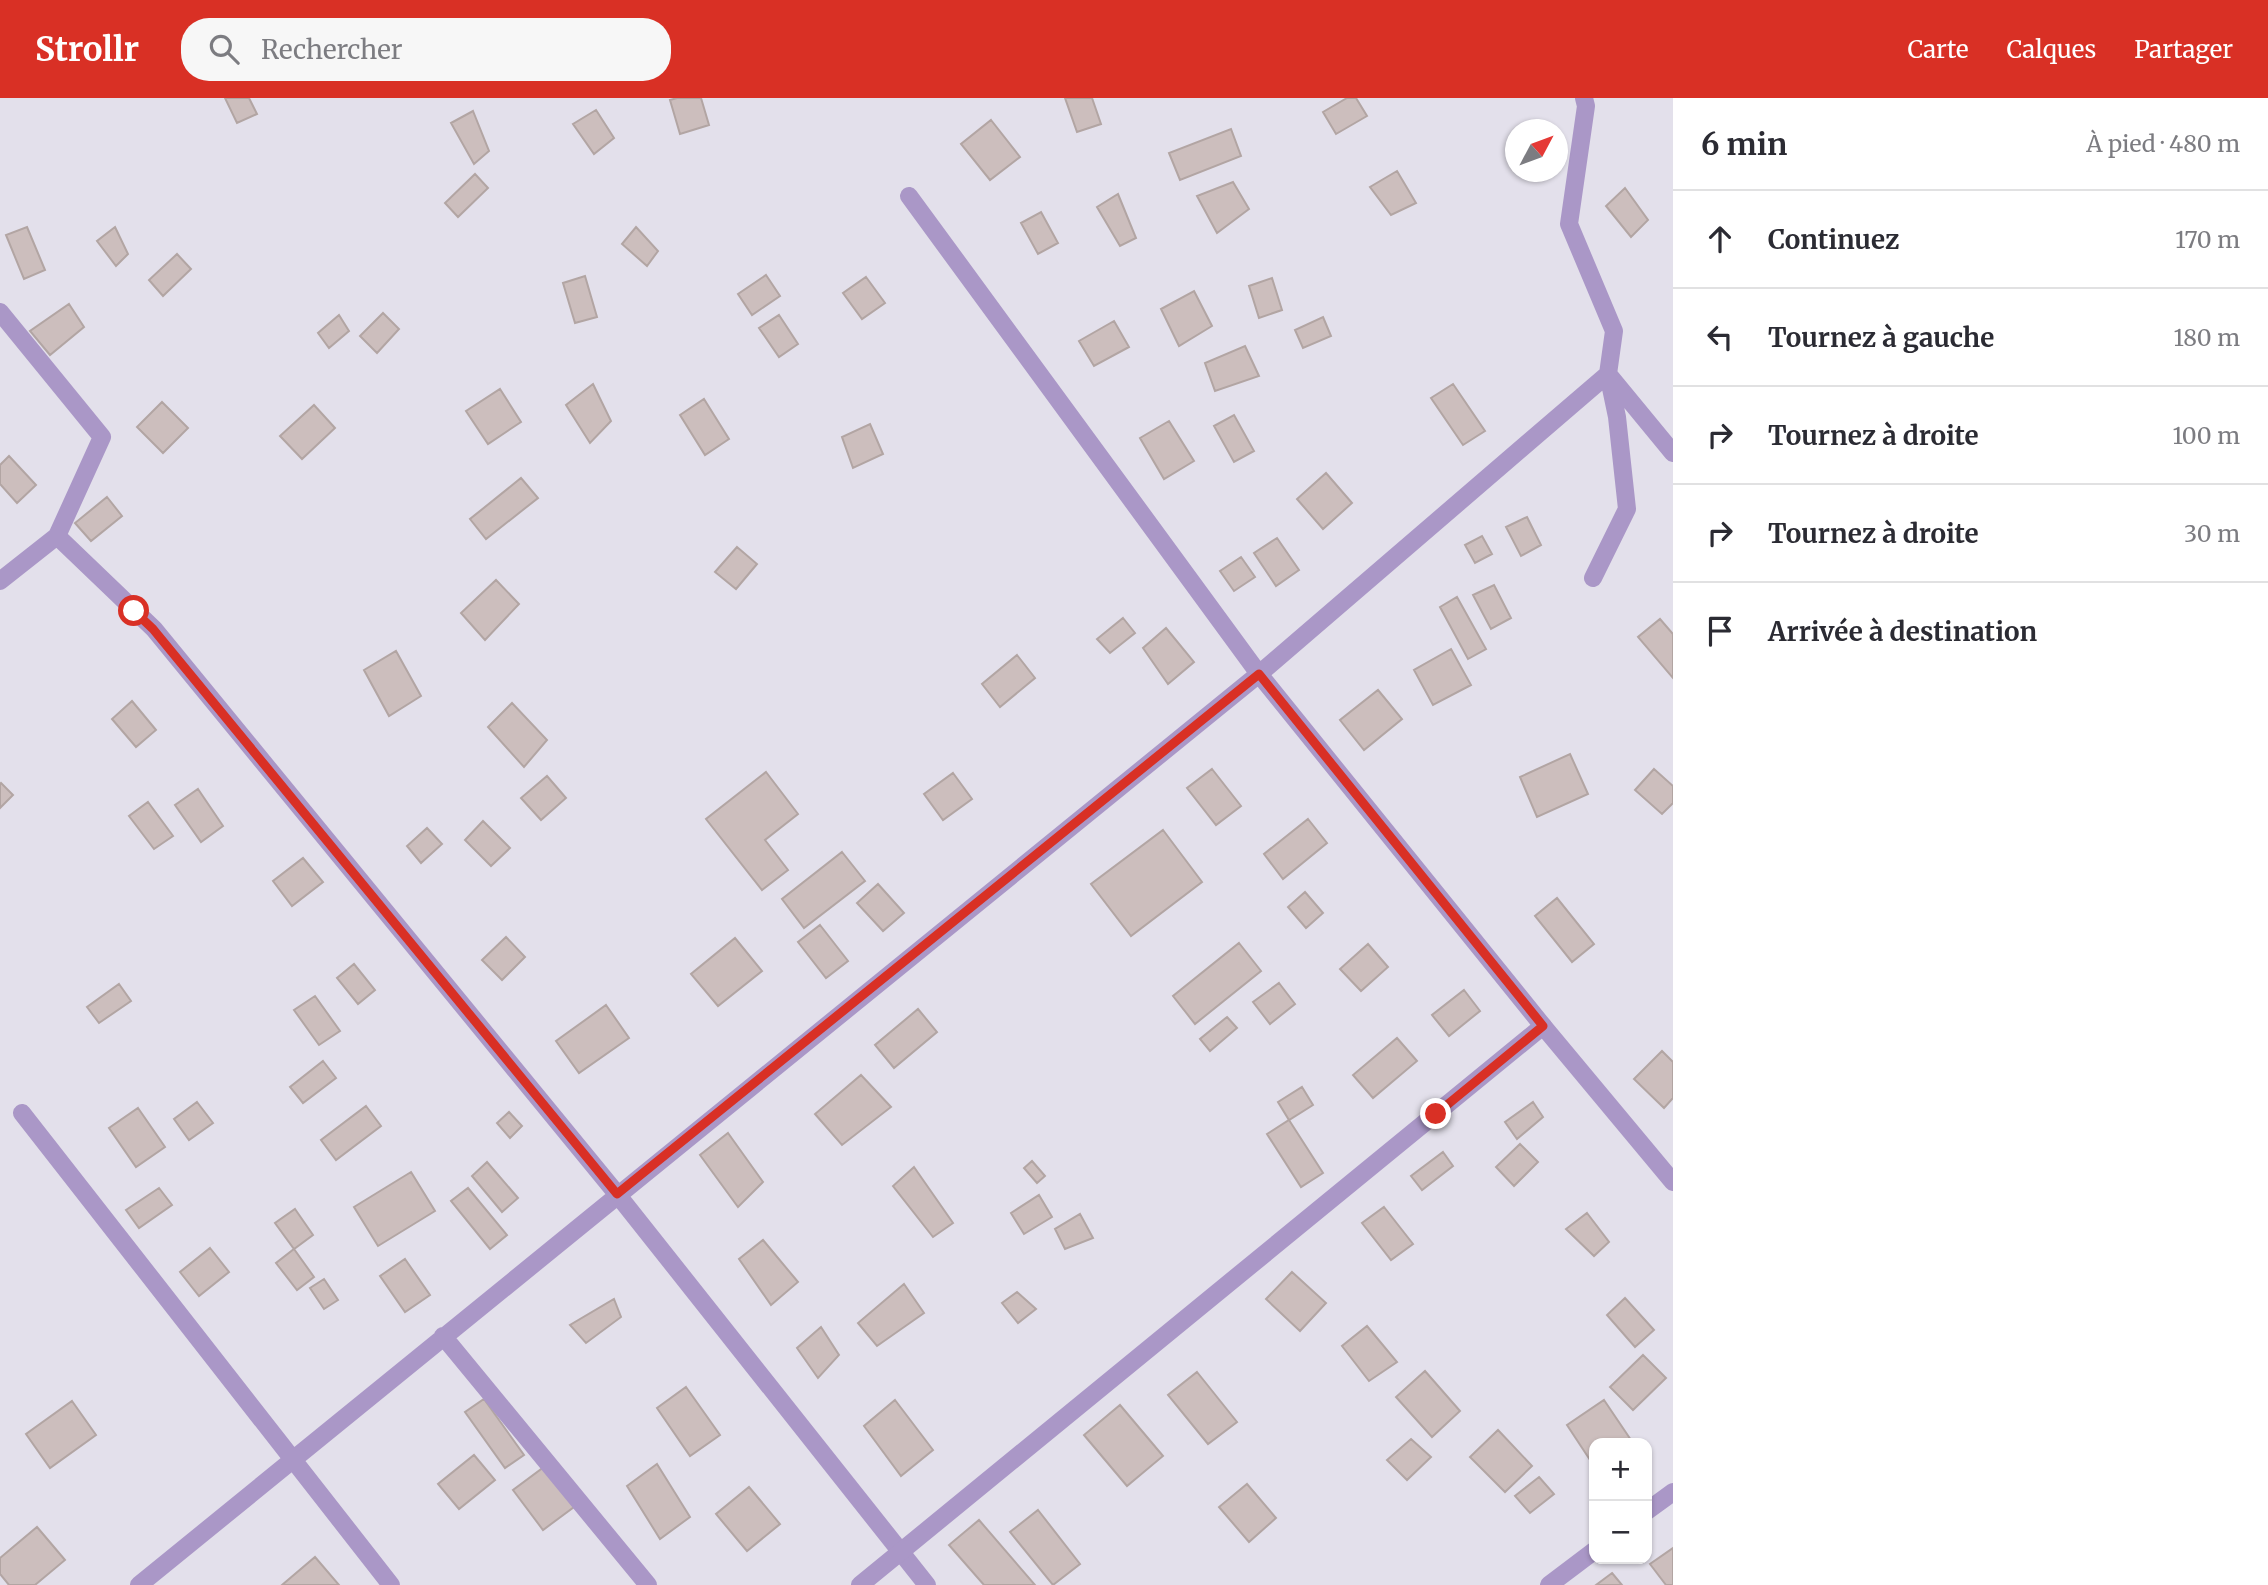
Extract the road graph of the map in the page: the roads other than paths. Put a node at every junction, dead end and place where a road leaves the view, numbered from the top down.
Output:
1 (1584, 98) edge
2 (909, 196) dead end
3 (0, 312) edge
4 (1608, 374) junction
5 (1673, 453) edge
6 (57, 536) junction
7 (1593, 578) dead end
8 (0, 581) edge
9 (1259, 674) junction
10 (1543, 1026) junction
11 (22, 1113) dead end
12 (1673, 1182) edge
13 (617, 1194) junction
14 (443, 1336) junction
15 (293, 1459) junction
16 (1673, 1492) edge
17 (1652, 1507) edge
18 (902, 1550) junction
19 (1589, 1555) edge
20 (139, 1585) edge
21 (391, 1585) edge
22 (648, 1585) edge
23 (860, 1585) edge
24 (927, 1585) edge
25 (1549, 1585) edge

1 - 4 street
2 - 9 street
3 - 6 street
4 - 5 street
4 - 7 street
4 - 9 street
6 - 8 street
6 - 13 street
9 - 10 street
9 - 13 street
10 - 12 street
10 - 18 street
11 - 15 street
13 - 14 street
13 - 18 street
14 - 15 street
14 - 22 street
15 - 20 street
15 - 21 street
16 - 17 street
18 - 23 street
18 - 24 street
19 - 25 street

